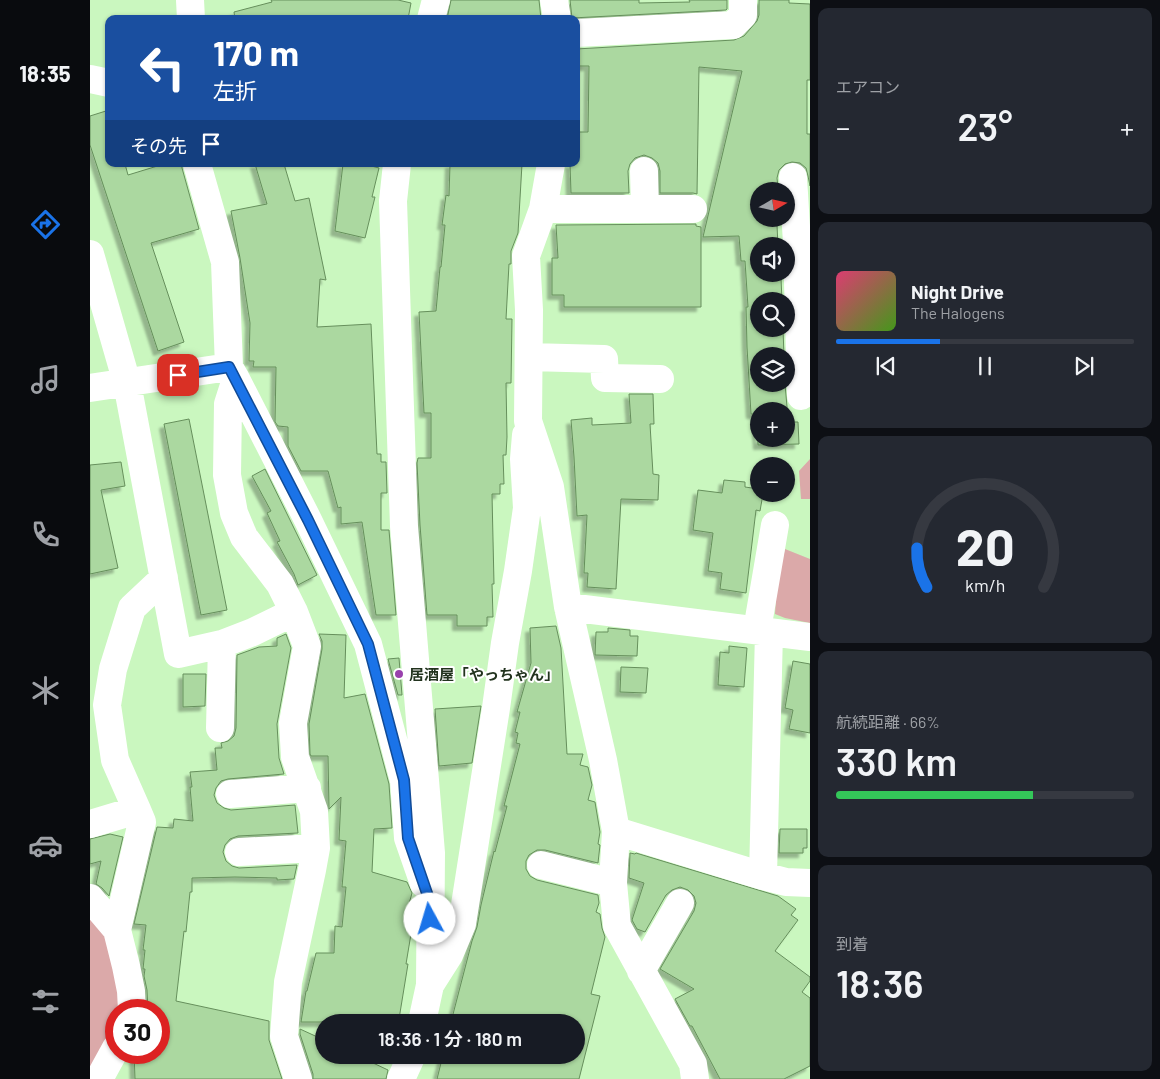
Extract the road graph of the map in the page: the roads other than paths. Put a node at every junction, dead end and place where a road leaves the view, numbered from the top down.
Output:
1 (190, 0) edge
2 (436, 0) edge
3 (554, 0) edge
4 (743, 0) edge
5 (191, 15) edge
6 (432, 15) edge
7 (556, 15) edge
8 (580, 33) edge
9 (90, 79) edge
10 (105, 82) edge
11 (198, 167) edge
12 (397, 167) edge
13 (550, 167) edge
14 (644, 171) dead end
15 (793, 177) dead end
16 (692, 208) dead end
17 (543, 209) junction
18 (645, 209) junction
19 (804, 243) edge
20 (90, 254) edge
21 (529, 357) junction
22 (805, 366) edge
23 (232, 373) junction
24 (660, 379) dead end
25 (127, 383) junction
26 (90, 388) edge
27 (801, 396) dead end
28 (528, 421) junction
29 (776, 525) dead end
30 (164, 578) junction
31 (568, 607) junction
32 (294, 612) junction
33 (763, 631) junction
34 (810, 637) edge
35 (222, 644) junction
36 (220, 728) dead end
37 (307, 788) junction
38 (230, 794) dead end
39 (137, 810) junction
40 (90, 824) edge
41 (616, 830) junction
42 (316, 848) junction
43 (239, 852) dead end
44 (541, 865) dead end
45 (763, 876) junction
46 (810, 883) edge
47 (613, 884) junction
48 (90, 898) edge
49 (430, 902) junction
50 (680, 903) dead end
51 (117, 930) junction
52 (641, 970) junction
53 (430, 985) junction
54 (131, 999) edge
55 (424, 1014) edge
56 (107, 1064) edge
57 (408, 1064) edge
58 (98, 1079) edge
59 (298, 1079) edge
60 (400, 1079) edge
61 (695, 1079) edge

1 - 5 street
2 - 6 street
3 - 7 street
4 - 8 street
9 - 10 street
11 - 23 street
12 - 49 street
13 - 17 street
14 - 18 street
15 - 19 street
16 - 18 street
17 - 18 street
17 - 21 street
19 - 22 street
20 - 25 street
21 - 24 street
21 - 28 street
22 - 27 street
23 - 25 street
23 - 32 street
23 - 49 street
25 - 26 street
25 - 30 street
28 - 31 street
28 - 53 street
29 - 33 street
30 - 35 street
30 - 39 street
31 - 33 street
31 - 41 street
32 - 35 street
32 - 37 street
33 - 34 street
33 - 45 street
35 - 36 street
37 - 38 street
37 - 42 street
39 - 40 street
39 - 51 street
41 - 45 street
41 - 47 street
42 - 43 street
42 - 59 street
44 - 47 street
45 - 46 street
47 - 52 street
48 - 51 street
49 - 53 street
50 - 52 street
51 - 54 street
52 - 61 street
53 - 55 street
56 - 58 street
57 - 60 street

